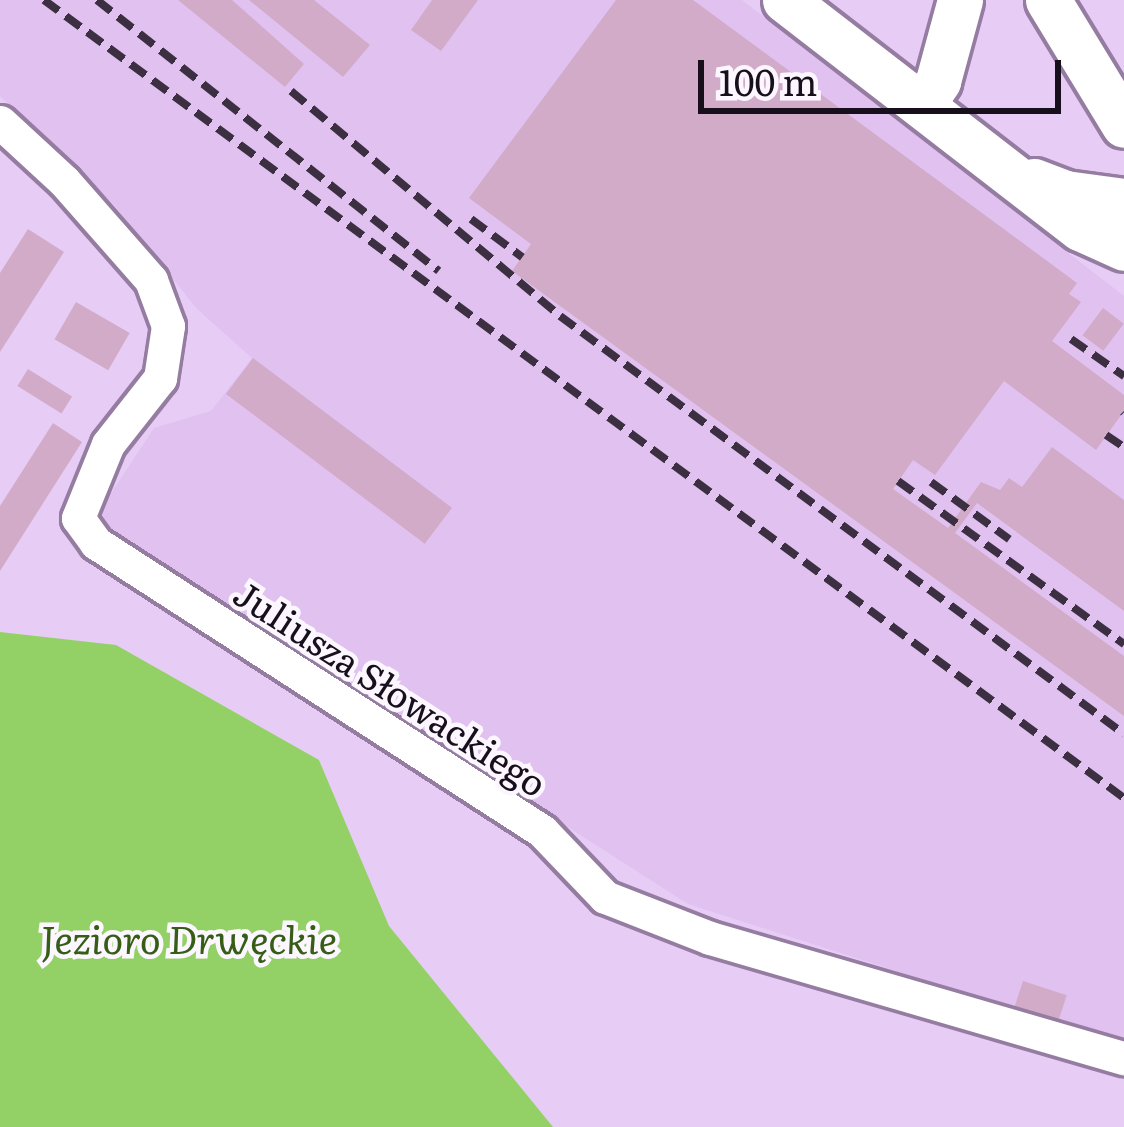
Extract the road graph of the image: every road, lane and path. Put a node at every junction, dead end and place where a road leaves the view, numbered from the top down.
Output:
1 (785, 0) edge
2 (960, 0) edge
3 (1048, 0) edge
4 (922, 104) junction
5 (1124, 125) edge
6 (2, 127) edge
7 (1009, 171) junction
8 (1124, 201) edge
9 (1124, 248) edge
10 (1124, 1058) edge

1 - 4 main road
2 - 4 main road
3 - 5 main road
4 - 7 main road
6 - 10 street, Juliusza Słowackiego
7 - 8 main road
7 - 9 main road

